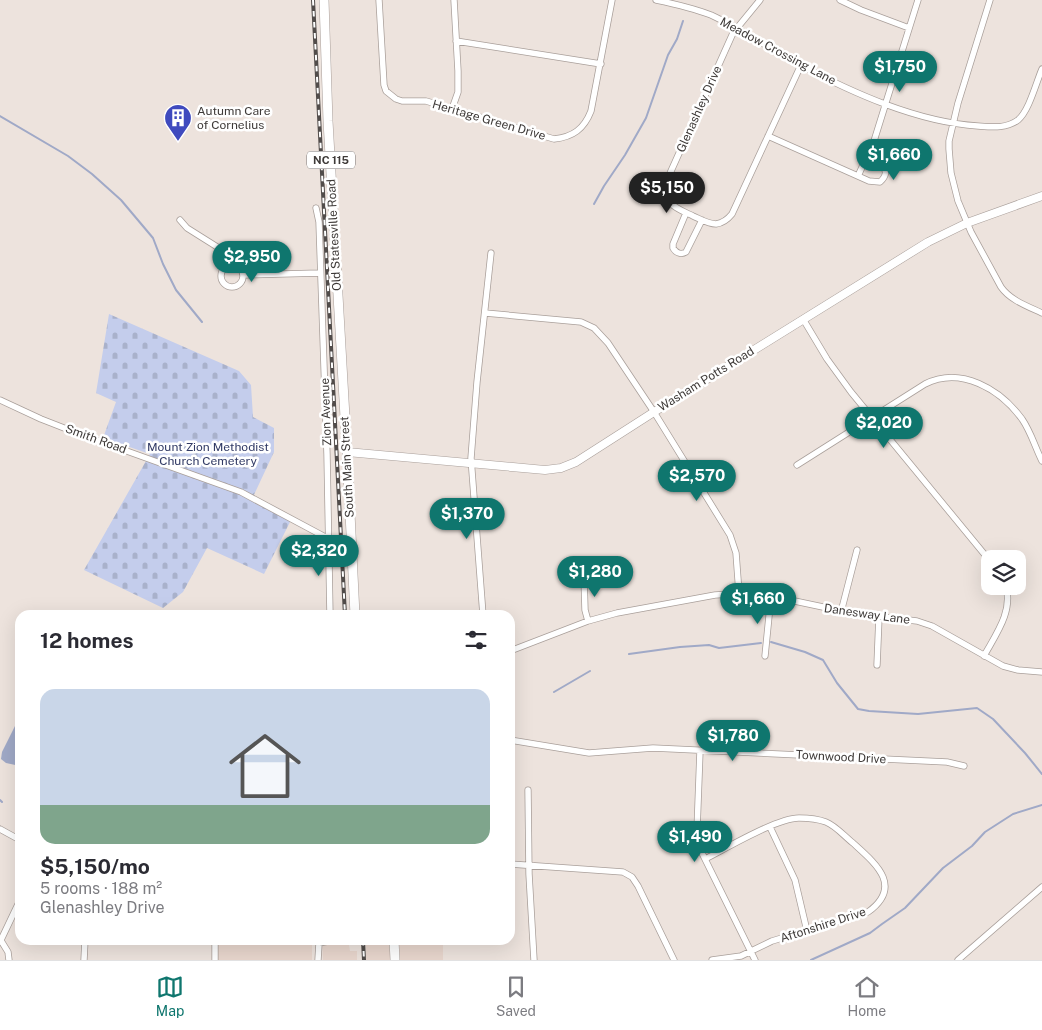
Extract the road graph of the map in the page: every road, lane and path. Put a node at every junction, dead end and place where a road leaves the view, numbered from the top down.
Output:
1 (324, 0) edge
2 (379, 0) edge
3 (454, 0) edge
4 (612, 0) edge
5 (656, 0) edge
6 (760, 0) edge
7 (840, 0) edge
8 (918, 0) edge
9 (990, 0) edge
10 (909, 28) junction
11 (736, 29) junction
12 (456, 41) junction
13 (601, 64) junction
14 (801, 65) junction
15 (1042, 69) edge
16 (886, 104) junction
17 (452, 109) junction
18 (953, 124) junction
19 (768, 136) junction
20 (867, 158) junction
21 (858, 176) junction
22 (1042, 196) edge
23 (316, 208) dead end
24 (686, 213) junction
25 (180, 220) dead end
26 (702, 220) junction
27 (967, 223) junction
28 (492, 253) dead end
29 (232, 265) junction
30 (320, 273) junction
31 (243, 275) junction
32 (485, 313) junction
33 (1042, 313) edge
34 (803, 319) junction
35 (338, 320) joint
36 (0, 400) edge
37 (654, 412) junction
38 (872, 417) junction
39 (347, 452) junction
40 (1042, 461) edge
41 (471, 463) junction
42 (797, 465) dead end
43 (329, 540) junction
44 (857, 550) dead end
45 (982, 550) edge
46 (584, 577) dead end
47 (739, 593) junction
48 (1007, 595) edge
49 (771, 596) junction
50 (330, 610) edge
51 (355, 610) edge
52 (483, 610) edge
53 (841, 612) junction
54 (879, 617) junction
55 (588, 621) junction
56 (515, 649) edge
57 (765, 656) dead end
58 (984, 656) junction
59 (877, 665) dead end
60 (1042, 672) edge
61 (515, 741) edge
62 (700, 751) junction
63 (964, 766) dead end
64 (528, 790) dead end
65 (770, 827) junction
66 (0, 829) edge
67 (15, 837) edge
68 (705, 859) junction
69 (515, 864) edge
70 (529, 865) junction
71 (1042, 887) edge
72 (15, 911) edge
73 (806, 931) junction
74 (1, 940) edge
75 (85, 945) edge
76 (215, 945) edge
77 (319, 945) edge
78 (394, 945) edge
79 (751, 952) junction
80 (9, 960) edge
81 (84, 960) edge
82 (215, 960) edge
83 (318, 960) edge
84 (395, 960) edge
85 (534, 960) edge
86 (674, 960) edge
87 (712, 960) edge
88 (755, 960) edge
89 (958, 960) edge

1 - 35 main road, Old Statesville Road / NC 115
2 - 17 street, Heritage Green Drive
3 - 12 street
4 - 13 street, Heritage Green Drive
5 - 11 street, Meadow Crossing Lane
6 - 11 street, Glenashley Drive
7 - 10 street
8 - 10 street
9 - 18 street
10 - 16 street
11 - 14 street, Meadow Crossing Lane
11 - 24 street, Glenashley Drive
12 - 13 street
12 - 17 street
13 - 17 street, Heritage Green Drive
14 - 16 street, Meadow Crossing Lane
14 - 19 street, Glenashley Drive
15 - 18 street, Meadow Crossing Lane
16 - 18 street, Meadow Crossing Lane
16 - 20 street
18 - 27 street
19 - 21 street
19 - 26 street, Glenashley Drive
20 - 21 street
20 - 21 street
22 - 27 street, Washam Potts Road
23 - 30 street, Zion Avenue
24 - 26 street, Glenashley Drive
24 - 26 street
25 - 29 street
27 - 33 street
27 - 34 street, Washam Potts Road
28 - 32 street
29 - 31 street
29 - 31 street
30 - 31 street
30 - 43 street, Zion Avenue
32 - 37 street
32 - 41 street
34 - 37 street, Washam Potts Road
34 - 38 street
35 - 39 main road, South Main Street / NC 115
36 - 43 street, Smith Road
37 - 41 street, Washam Potts Road
37 - 47 street
38 - 40 street
38 - 42 street
38 - 45 street
39 - 41 street, Washam Potts Road
39 - 51 main road, South Main Street / NC 115
41 - 52 street
43 - 50 street, Zion Avenue
44 - 53 street
46 - 55 street
47 - 49 street, Danesway Lane
47 - 55 street, Danesway Lane
48 - 58 street
49 - 53 street, Danesway Lane
49 - 57 street
53 - 54 street, Danesway Lane
54 - 58 street, Danesway Lane
54 - 59 street
55 - 56 street, Danesway Lane
58 - 60 street, Danesway Lane
61 - 62 street, Townwood Drive
62 - 63 street, Townwood Drive
62 - 68 street
64 - 70 street
65 - 68 street, Aftonshire Drive
65 - 73 street
65 - 73 street, Aftonshire Drive
66 - 67 street
68 - 79 street
69 - 70 street
70 - 85 street
70 - 86 street
71 - 89 street
72 - 74 street
73 - 79 street, Aftonshire Drive
74 - 80 street
75 - 81 street
76 - 82 street
77 - 83 street
78 - 84 main road
79 - 87 street, Aftonshire Drive
79 - 88 street

